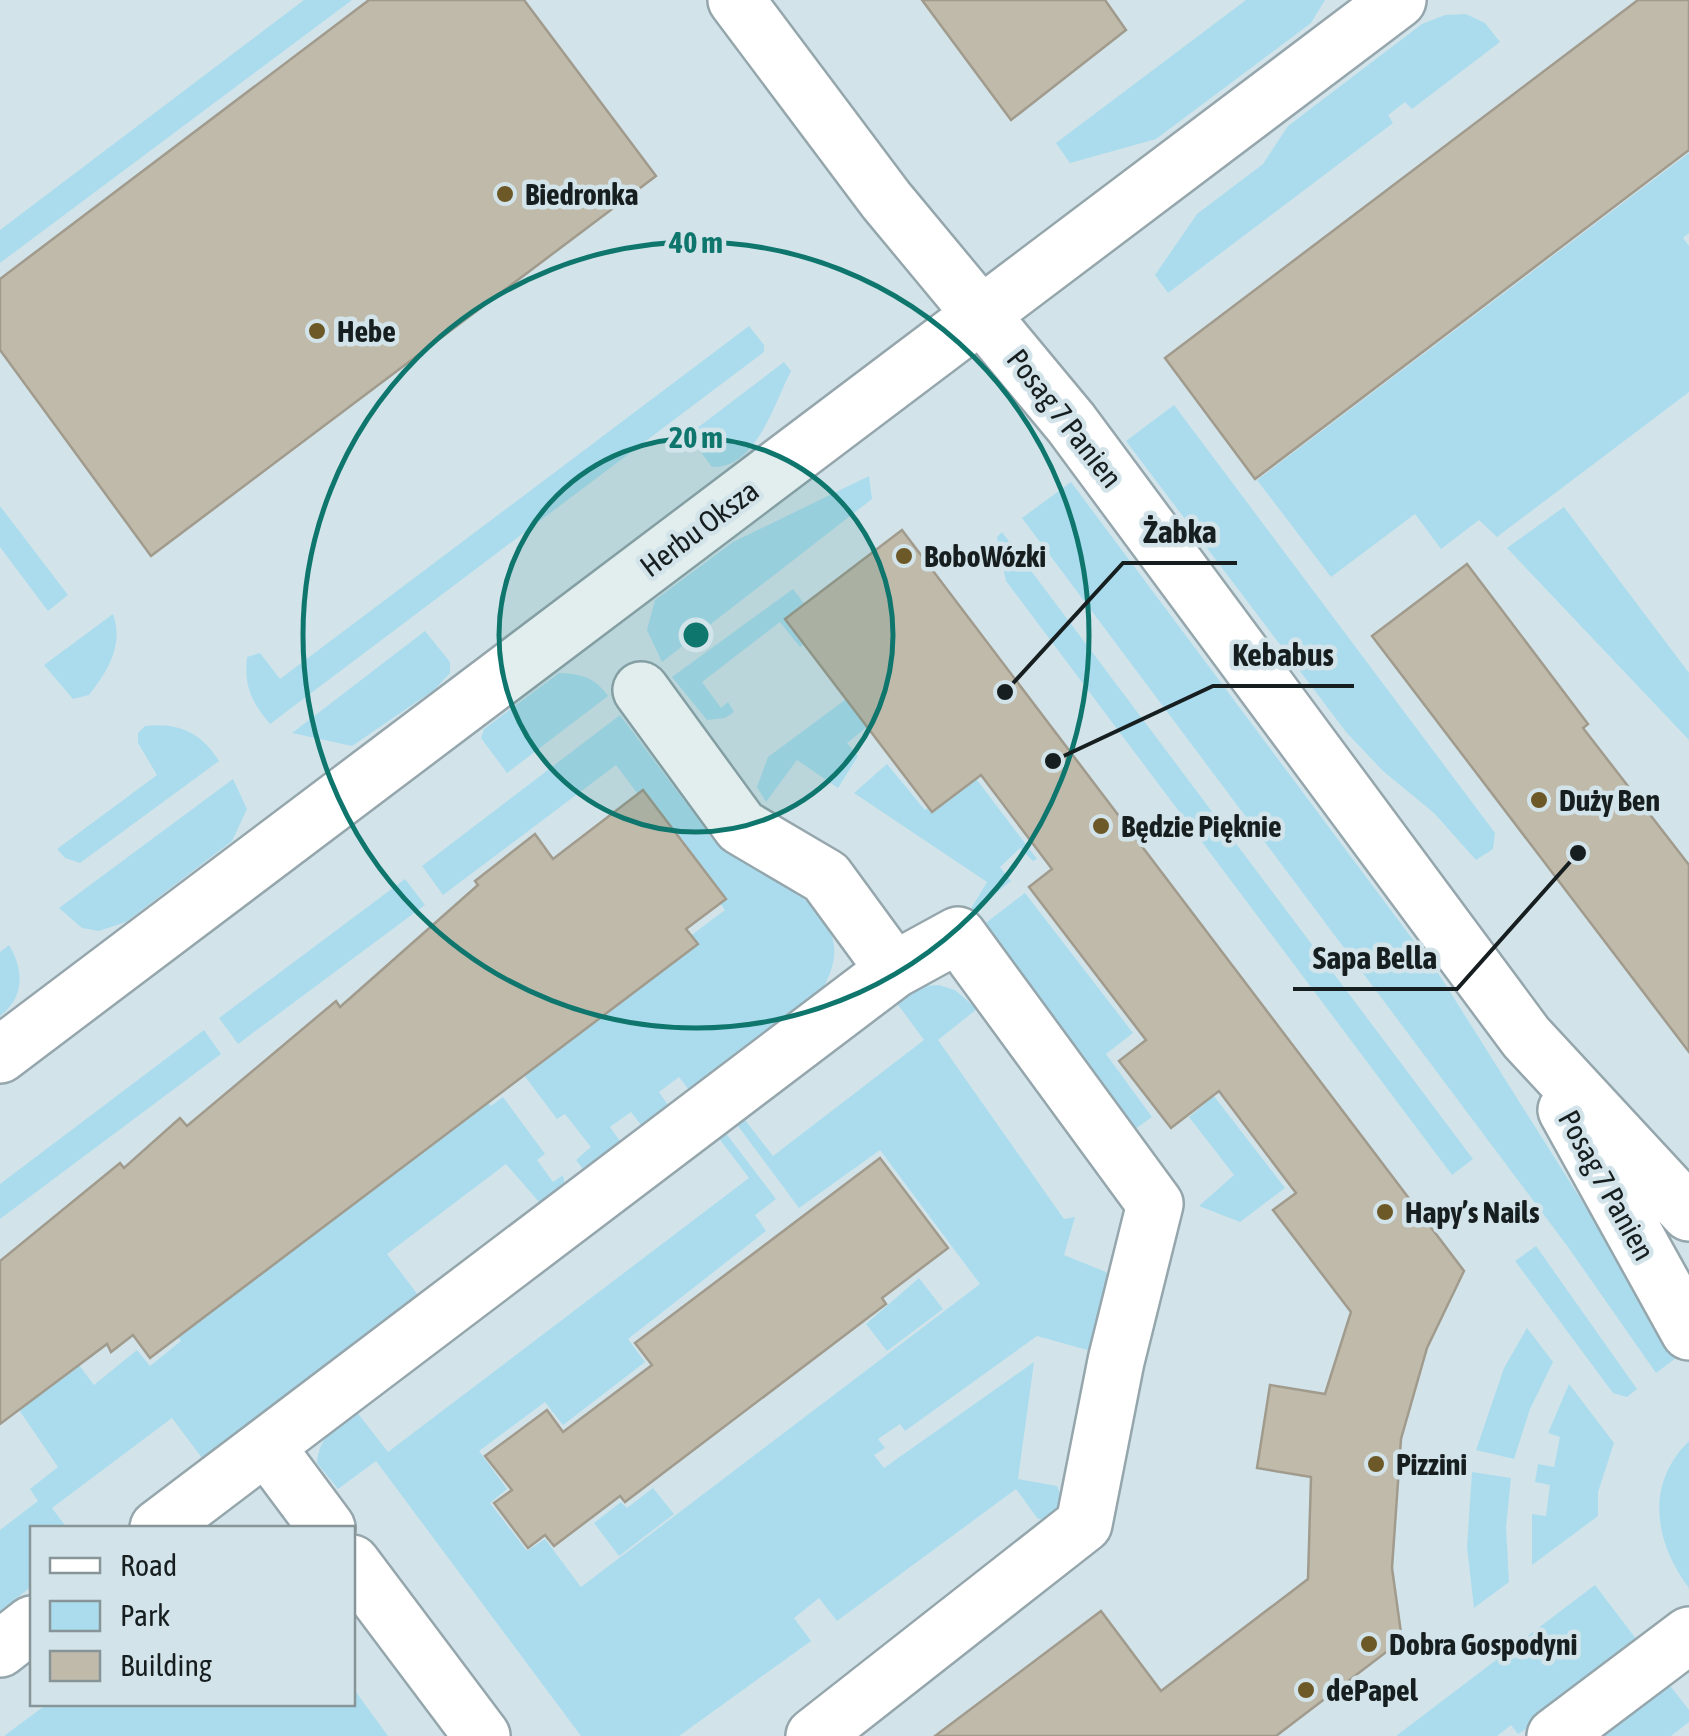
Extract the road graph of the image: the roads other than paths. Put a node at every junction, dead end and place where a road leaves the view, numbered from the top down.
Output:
1 (736, 0) edge
2 (1398, 0) edge
3 (982, 314) junction
4 (641, 690) dead end
5 (894, 970) junction
6 (1526, 1037) junction
7 (0, 1055) edge
8 (1689, 1213) edge
9 (1689, 1332) edge
10 (266, 1446) junction
11 (161, 1526) edge
12 (326, 1526) edge
13 (355, 1566) edge
14 (30, 1626) edge
15 (1689, 1634) edge
16 (0, 1649) edge
17 (870, 1720) edge
18 (482, 1736) edge
19 (814, 1736) edge
20 (1554, 1736) edge

1 - 3 street, Posag 7 Panien
2 - 3 street, Herbu Oksza
3 - 6 street, Posag 7 Panien
3 - 7 street, Herbu Oksza
4 - 5 street
5 - 10 street
5 - 17 street
6 - 8 street, Posag 7 Panien
6 - 9 street, Posag 7 Panien
10 - 11 street
10 - 12 street
13 - 18 street
14 - 16 street
15 - 20 street
17 - 19 street

